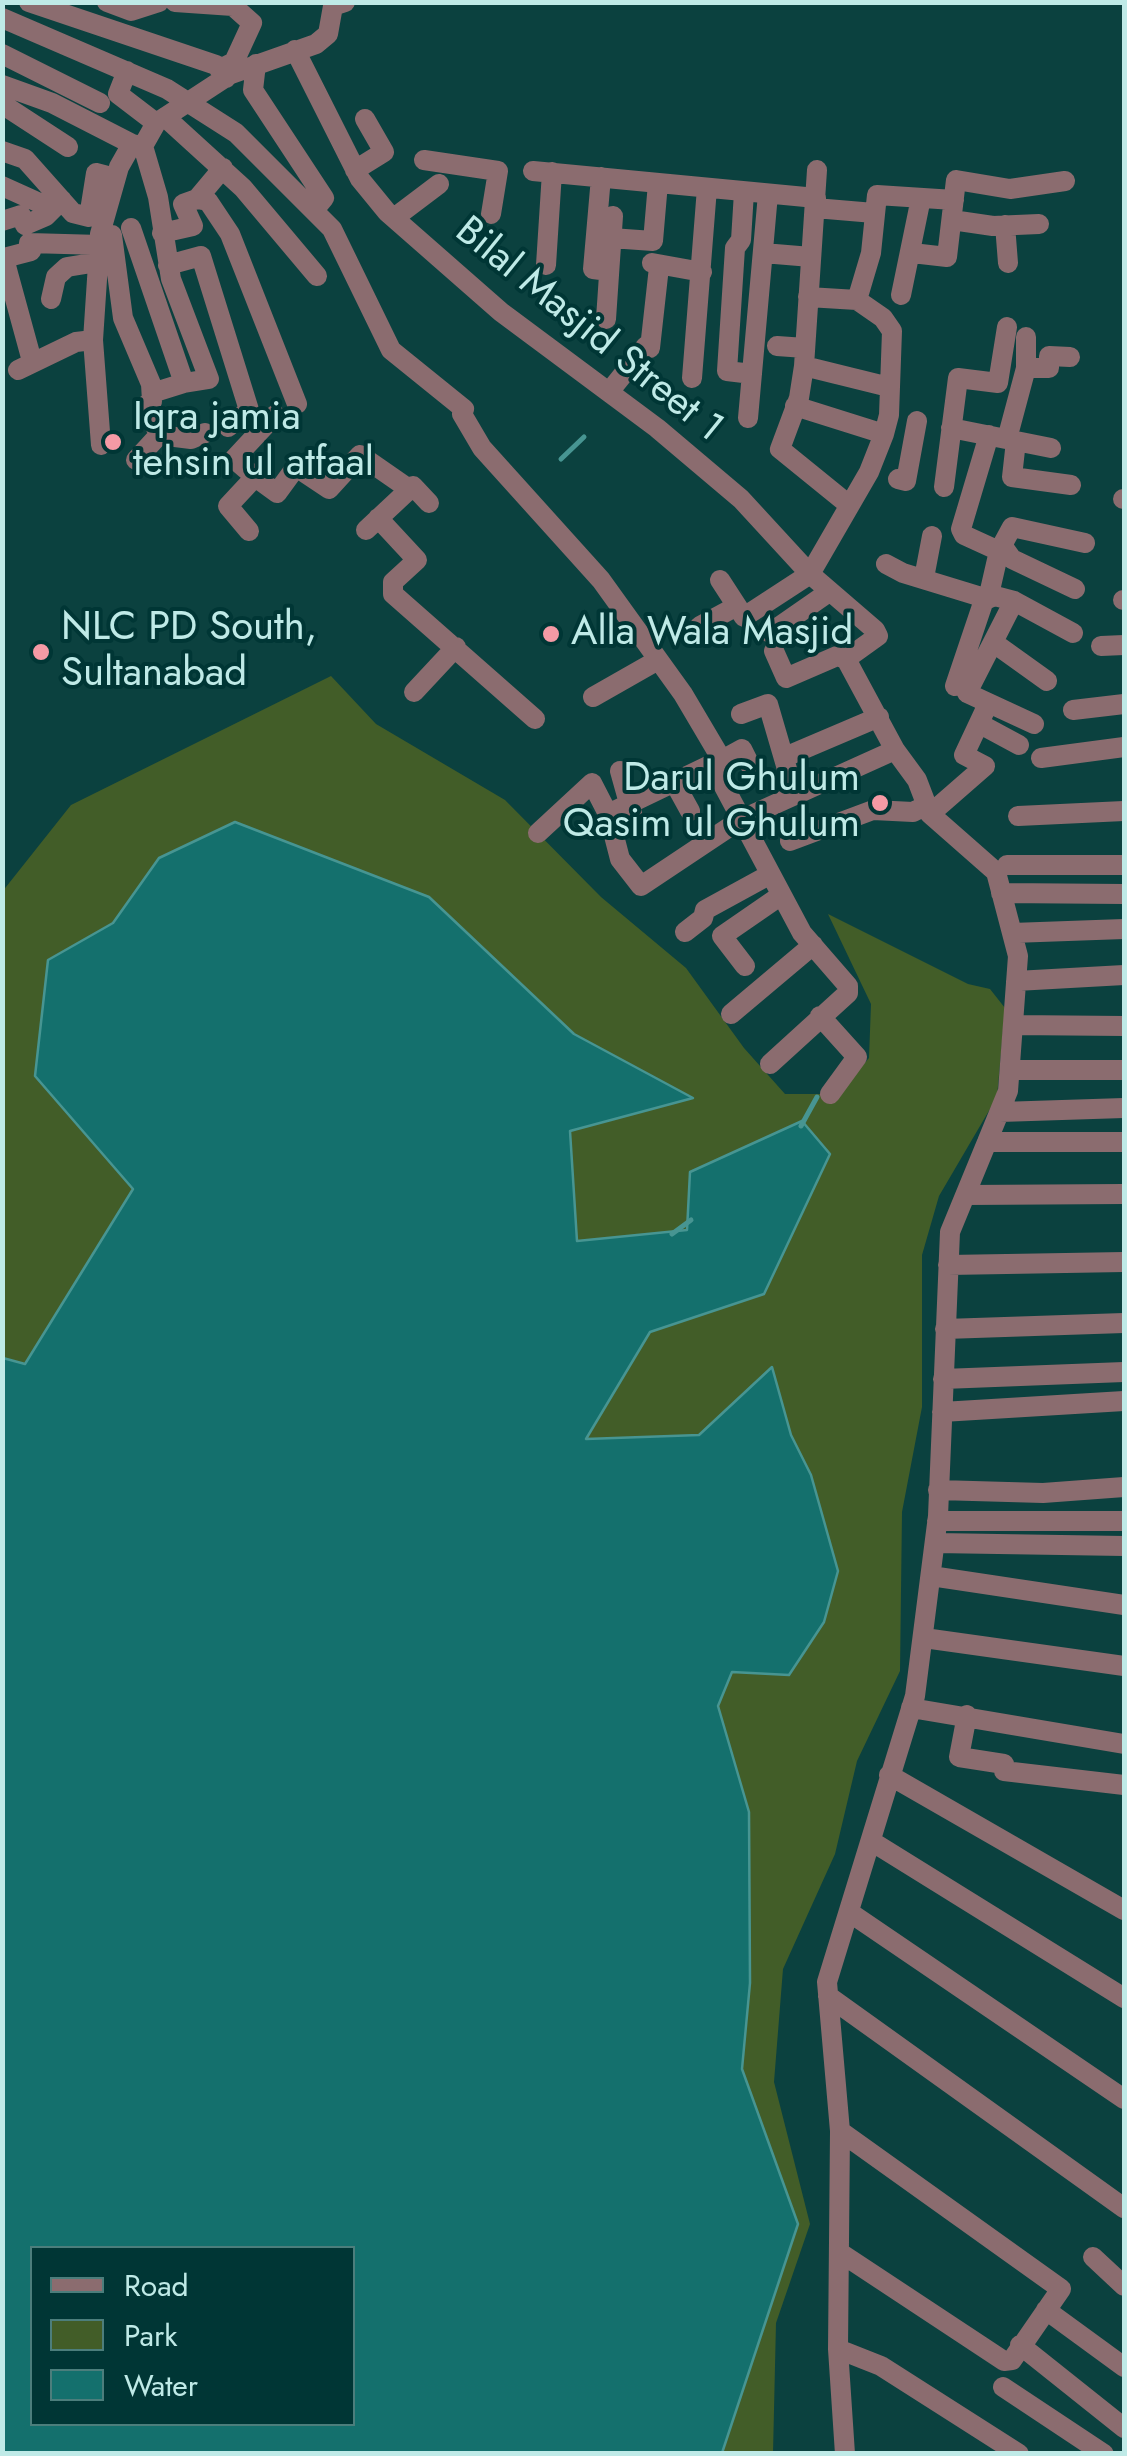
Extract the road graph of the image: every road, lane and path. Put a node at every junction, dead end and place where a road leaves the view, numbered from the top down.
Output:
1 (29, 2) edge
2 (107, 2) edge
3 (159, 2) edge
4 (175, 2) edge
5 (345, 2) edge
6 (2, 18) edge
7 (295, 50) junction
8 (2, 54) edge
9 (256, 64) junction
10 (127, 71) junction
11 (223, 73) junction
12 (2, 85) edge
13 (100, 102) dead end
14 (189, 102) junction
15 (2, 104) edge
16 (365, 119) dead end
17 (161, 120) junction
18 (138, 145) junction
19 (68, 146) dead end
20 (2, 150) edge
21 (424, 160) dead end
22 (223, 168) junction
23 (355, 170) junction
24 (817, 170) dead end
25 (116, 178) junction
26 (601, 178) junction
27 (1065, 181) dead end
28 (658, 183) junction
29 (439, 184) dead end
30 (2, 186) edge
31 (708, 188) junction
32 (744, 192) junction
33 (768, 194) junction
34 (921, 198) junction
35 (197, 199) junction
36 (816, 203) junction
37 (62, 208) junction
38 (314, 210) junction
39 (952, 210) junction
40 (874, 213) junction
41 (491, 214) dead end
42 (394, 218) junction
43 (2, 220) edge
44 (1039, 224) dead end
45 (1005, 225) junction
46 (131, 228) dead end
47 (162, 233) junction
48 (653, 241) junction
49 (70, 244) junction
50 (100, 247) junction
51 (762, 253) junction
52 (912, 253) junction
53 (811, 257) junction
54 (1008, 263) dead end
55 (168, 265) junction
56 (546, 266) dead end
57 (659, 267) junction
58 (609, 270) junction
59 (702, 272) junction
60 (317, 276) dead end
61 (6, 278) edge
62 (901, 295) dead end
63 (808, 297) junction
64 (52, 299) dead end
65 (857, 300) junction
66 (606, 319) dead end
67 (1007, 327) dead end
68 (1026, 337) dead end
69 (93, 340) junction
70 (777, 346) dead end
71 (1070, 356) dead end
72 (805, 357) junction
73 (1026, 368) junction
74 (752, 374) junction
75 (692, 378) dead end
76 (184, 383) junction
77 (889, 387) junction
78 (609, 392) junction
79 (152, 393) junction
80 (297, 404) dead end
81 (794, 406) junction
82 (275, 414) dead end
83 (748, 418) dead end
84 (917, 420) junction
85 (952, 422) junction
86 (887, 425) junction
87 (228, 427) dead end
88 (206, 433) dead end
89 (159, 434) junction
90 (1004, 438) junction
91 (101, 446) dead end
92 (1051, 448) dead end
93 (136, 460) dead end
94 (256, 478) junction
95 (898, 479) dead end
96 (1070, 484) dead end
97 (944, 487) dead end
98 (409, 489) junction
99 (429, 503) dead end
100 (850, 505) junction
101 (249, 531) dead end
102 (932, 536) dead end
103 (1085, 543) dead end
104 (1001, 548) junction
105 (886, 564) dead end
106 (810, 574) junction
107 (924, 578) junction
108 (720, 580) dead end
109 (1075, 590) dead end
110 (829, 592) junction
111 (988, 599) junction
112 (1014, 601) junction
113 (737, 606) junction
114 (700, 626) dead end
115 (1073, 633) dead end
116 (994, 643) junction
117 (1124, 645) edge
118 (1101, 646) dead end
119 (456, 648) junction
120 (846, 659) junction
121 (658, 660) junction
122 (1047, 681) dead end
123 (955, 686) dead end
124 (414, 692) dead end
125 (594, 697) dead end
126 (1124, 704) edge
127 (1073, 710) dead end
128 (741, 714) dead end
129 (984, 715) junction
130 (880, 717) junction
131 (535, 719) dead end
132 (1034, 724) dead end
133 (1019, 745) dead end
134 (1124, 747) edge
135 (894, 750) junction
136 (785, 757) junction
137 (1041, 758) dead end
138 (717, 762) junction
139 (750, 764) dead end
140 (620, 771) dead end
141 (674, 782) junction
142 (794, 793) junction
143 (629, 803) junction
144 (690, 810) dead end
145 (1124, 811) edge
146 (930, 812) junction
147 (1018, 816) dead end
148 (740, 820) junction
149 (538, 833) dead end
150 (790, 841) dead end
151 (1124, 865) edge
152 (1000, 866) junction
153 (769, 875) junction
154 (1001, 893) junction
155 (1124, 894) edge
156 (780, 896) junction
157 (1124, 929) edge
158 (685, 932) dead end
159 (1012, 933) junction
160 (813, 945) junction
161 (745, 966) dead end
162 (1124, 975) edge
163 (1016, 981) junction
164 (731, 1014) dead end
165 (820, 1016) junction
166 (1013, 1025) junction
167 (1124, 1026) edge
168 (770, 1064) dead end
169 (1010, 1070) junction
170 (1124, 1070) edge
171 (830, 1094) dead end
172 (1124, 1108) edge
173 (1000, 1112) junction
174 (988, 1142) junction
175 (1124, 1142) edge
176 (966, 1194) junction
177 (1124, 1194) edge
178 (1124, 1262) edge
179 (948, 1265) junction
180 (1124, 1322) edge
181 (945, 1328) junction
182 (1124, 1372) edge
183 (943, 1379) junction
184 (1124, 1401) edge
185 (942, 1412) junction
186 (1124, 1487) edge
187 (938, 1490) junction
188 (1124, 1521) edge
189 (937, 1522) junction
190 (935, 1543) junction
191 (1124, 1546) edge
192 (932, 1576) junction
193 (1124, 1605) edge
194 (924, 1638) junction
195 (1124, 1666) edge
196 (911, 1708) junction
197 (967, 1716) junction
198 (1124, 1744) edge
199 (890, 1775) junction
200 (1124, 1785) edge
201 (872, 1840) junction
202 (1124, 1910) edge
203 (849, 1912) junction
204 (828, 1996) junction
205 (1124, 1998) edge
206 (1124, 2100) edge
207 (840, 2131) junction
208 (1124, 2208) edge
209 (840, 2252) junction
210 (1092, 2257) dead end
211 (1124, 2286) edge
212 (1046, 2310) junction
213 (1020, 2346) junction
214 (838, 2349) junction
215 (1124, 2367) edge
216 (1003, 2387) dead end
217 (1124, 2428) edge
218 (851, 2452) edge
219 (1020, 2454) edge
220 (1104, 2454) edge

1 - 11 street
2 - 3 street
4 - 11 street
5 - 7 street
6 - 10 street
7 - 9 street
7 - 23 street, Bilal Masjid Street 1
8 - 13 street
9 - 11 street
9 - 38 street
10 - 14 street
10 - 17 street
11 - 14 street
12 - 18 street
14 - 17 street
14 - 38 street
15 - 19 street
16 - 23 street
17 - 18 street
17 - 22 street
18 - 25 street
18 - 47 street
20 - 37 street
21 - 41 street
22 - 35 street
22 - 60 street
23 - 42 street, Bilal Masjid Street 1
24 - 36 street
25 - 37 street
25 - 50 street
26 - 28 street
26 - 56 street
26 - 58 street
27 - 39 street
28 - 31 street
28 - 48 street
29 - 42 street
30 - 37 street
31 - 32 street
31 - 59 street
32 - 33 street
32 - 74 street
33 - 36 street
33 - 51 street
34 - 39 street
34 - 40 street
34 - 52 street
35 - 47 street
35 - 80 street
36 - 40 street
36 - 53 street
37 - 43 street
37 - 49 street
38 - 121 street
39 - 45 street
39 - 52 street
40 - 65 street
42 - 78 street, Bilal Masjid Street 1
44 - 45 street
45 - 54 street
46 - 76 street
47 - 55 street
48 - 57 street
48 - 58 street
49 - 50 street
49 - 61 street
50 - 64 street
50 - 69 street
50 - 79 street
51 - 53 street
51 - 74 street
52 - 62 street
53 - 63 street
55 - 76 street
55 - 87 street
57 - 59 street
57 - 78 street
58 - 66 street
59 - 75 street
61 - 69 street
63 - 65 street
63 - 72 street
65 - 77 street
67 - 85 street
68 - 73 street
69 - 91 street
70 - 72 street
71 - 73 street
72 - 77 street
72 - 81 street
73 - 90 street
74 - 83 street
76 - 79 street
77 - 86 street
78 - 106 street, Bilal Masjid Street 1
79 - 89 street
81 - 86 street
81 - 100 street
82 - 94 street
84 - 85 street
84 - 86 street
84 - 95 street
85 - 90 street
85 - 97 street
86 - 100 street
88 - 89 street
89 - 93 street
90 - 92 street
90 - 96 street
90 - 104 street
94 - 98 street
94 - 101 street
98 - 99 street
98 - 119 street
100 - 106 street
102 - 107 street
103 - 104 street
104 - 109 street
104 - 111 street
105 - 107 street
106 - 110 street, Bilal Masjid Street 1
106 - 113 street
107 - 111 street
108 - 113 street
110 - 120 street, Bilal Masjid Street 1
110 - 120 street
111 - 112 street
111 - 123 street
112 - 115 street
112 - 116 street
113 - 114 street
116 - 122 street
116 - 129 street
117 - 118 street
119 - 124 street
119 - 131 street
120 - 130 street
121 - 125 street
121 - 138 street
126 - 127 street
128 - 136 street
129 - 132 street
129 - 133 street
129 - 146 street
130 - 135 street
130 - 136 street
134 - 137 street
135 - 142 street
135 - 146 street
136 - 142 street
138 - 139 street
138 - 141 street
138 - 148 street
140 - 143 street
141 - 143 street
141 - 144 street
142 - 148 street
143 - 148 street
143 - 149 street
145 - 147 street
146 - 150 street
146 - 152 street
148 - 153 street
151 - 152 street
152 - 154 street
153 - 156 street
153 - 158 street
154 - 155 street
154 - 159 street
156 - 160 street
156 - 161 street
157 - 159 street
159 - 163 street
160 - 164 street
160 - 165 street
162 - 163 street
163 - 166 street
165 - 168 street
165 - 171 street
166 - 167 street
166 - 169 street
169 - 170 street
169 - 173 street
172 - 173 street
173 - 174 street
174 - 175 street
174 - 176 street
176 - 177 street
176 - 179 street
178 - 179 street
179 - 181 street
180 - 181 street
181 - 183 street
182 - 183 street
183 - 185 street
184 - 185 street
185 - 187 street
186 - 187 street
187 - 189 street
188 - 189 street
189 - 190 street
190 - 191 street
190 - 192 street
192 - 193 street
192 - 194 street
194 - 195 street
194 - 196 street
196 - 197 street
196 - 199 street
197 - 198 street
197 - 200 street
199 - 201 street
199 - 202 street
201 - 203 street
201 - 205 street
203 - 204 street
203 - 206 street
204 - 207 street
204 - 208 street
207 - 209 street
207 - 212 street
209 - 213 street
209 - 214 street
210 - 211 street
212 - 213 street
212 - 215 street
213 - 217 street
214 - 218 street
214 - 219 street
216 - 220 street

